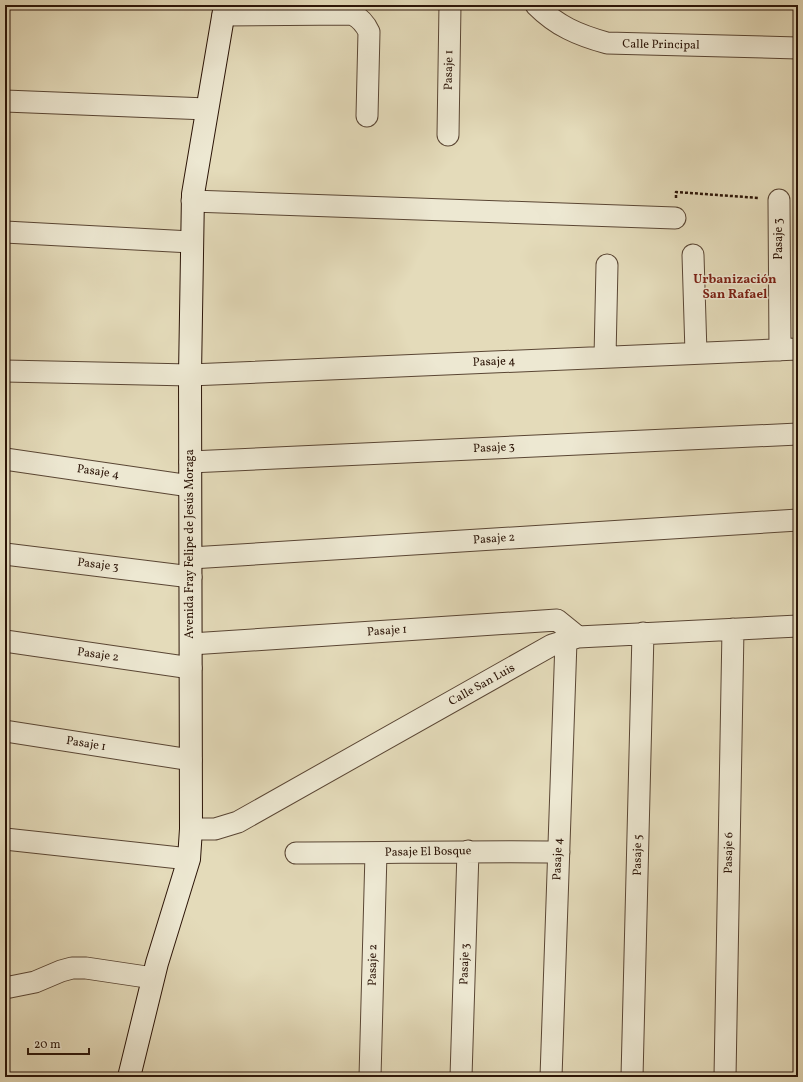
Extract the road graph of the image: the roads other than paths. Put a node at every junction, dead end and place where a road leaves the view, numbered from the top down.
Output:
1 (450, 5) edge
2 (536, 5) edge
3 (224, 10) edge
4 (798, 48) edge
5 (5, 101) edge
6 (207, 109) junction
7 (367, 116) dead end
8 (448, 135) dead end
9 (779, 200) road end
10 (192, 201) junction
11 (675, 218) road end
12 (5, 232) edge
13 (192, 242) junction
14 (693, 255) dead end
15 (606, 265) dead end
16 (789, 349) edge
17 (696, 353) junction
18 (605, 357) junction
19 (5, 371) edge
20 (190, 374) junction
21 (798, 434) edge
22 (5, 459) edge
23 (190, 462) junction
24 (190, 486) junction
25 (798, 520) edge
26 (5, 554) edge
27 (191, 568) junction
28 (798, 626) edge
29 (734, 629) junction
30 (643, 633) junction
31 (572, 639) junction
32 (5, 642) edge
33 (191, 644) junction
34 (191, 668) junction
35 (5, 731) edge
36 (191, 760) junction
37 (191, 829) junction
38 (5, 840) edge
39 (468, 851) junction
40 (559, 852) junction
41 (296, 853) dead end
42 (376, 853) junction
43 (189, 859) junction
44 (153, 978) junction
45 (5, 988) edge
46 (129, 1077) edge
47 (370, 1077) edge
48 (461, 1077) edge
49 (551, 1077) edge
50 (632, 1077) edge
51 (725, 1077) edge

1 - 8 street, Pasaje 1
2 - 4 street, Calle Principal
3 - 6 street, Avenida Fray Felipe de Jesús Moraga
3 - 7 street
5 - 6 street
6 - 10 street, Avenida Fray Felipe de Jesús Moraga
9 - 16 street, Pasaje 3
10 - 11 street
10 - 13 street, Avenida Fray Felipe de Jesús Moraga
12 - 13 street
13 - 20 street, Avenida Fray Felipe de Jesús Moraga
14 - 17 street
15 - 18 street
16 - 17 street, Pasaje 4
17 - 18 street, Pasaje 4
18 - 20 street, Pasaje 4
19 - 20 street, Pasaje 4
20 - 23 street, Avenida Fray Felipe de Jesús Moraga
21 - 23 street, Pasaje 3
22 - 24 street, Pasaje 4
23 - 24 street, Avenida Fray Felipe de Jesús Moraga
24 - 27 street, Avenida Fray Felipe de Jesús Moraga
25 - 27 street, Pasaje 2
26 - 27 street, Pasaje 3
27 - 33 street, Avenida Fray Felipe de Jesús Moraga
28 - 29 street, Calle San Luis
29 - 30 street, Calle San Luis
29 - 51 street, Pasaje 6
30 - 31 street, Calle San Luis
30 - 50 street, Pasaje 5
31 - 33 street, Pasaje 1
31 - 37 street, Calle San Luis
31 - 40 street, Pasaje 4
32 - 34 street, Pasaje 2
33 - 34 street, Avenida Fray Felipe de Jesús Moraga
34 - 36 street, Avenida Fray Felipe de Jesús Moraga
35 - 36 street, Pasaje 1
36 - 37 street, Avenida Fray Felipe de Jesús Moraga
37 - 43 street, Avenida Fray Felipe de Jesús Moraga
38 - 43 street
39 - 40 street, Pasaje El Bosque
39 - 42 street, Pasaje El Bosque
39 - 48 street, Pasaje 3
40 - 49 street, Pasaje 4
41 - 42 street, Pasaje El Bosque
42 - 47 street, Pasaje 2
43 - 44 street, Avenida Fray Felipe de Jesús Moraga
44 - 45 street
44 - 46 street, Avenida Fray Felipe de Jesús Moraga

